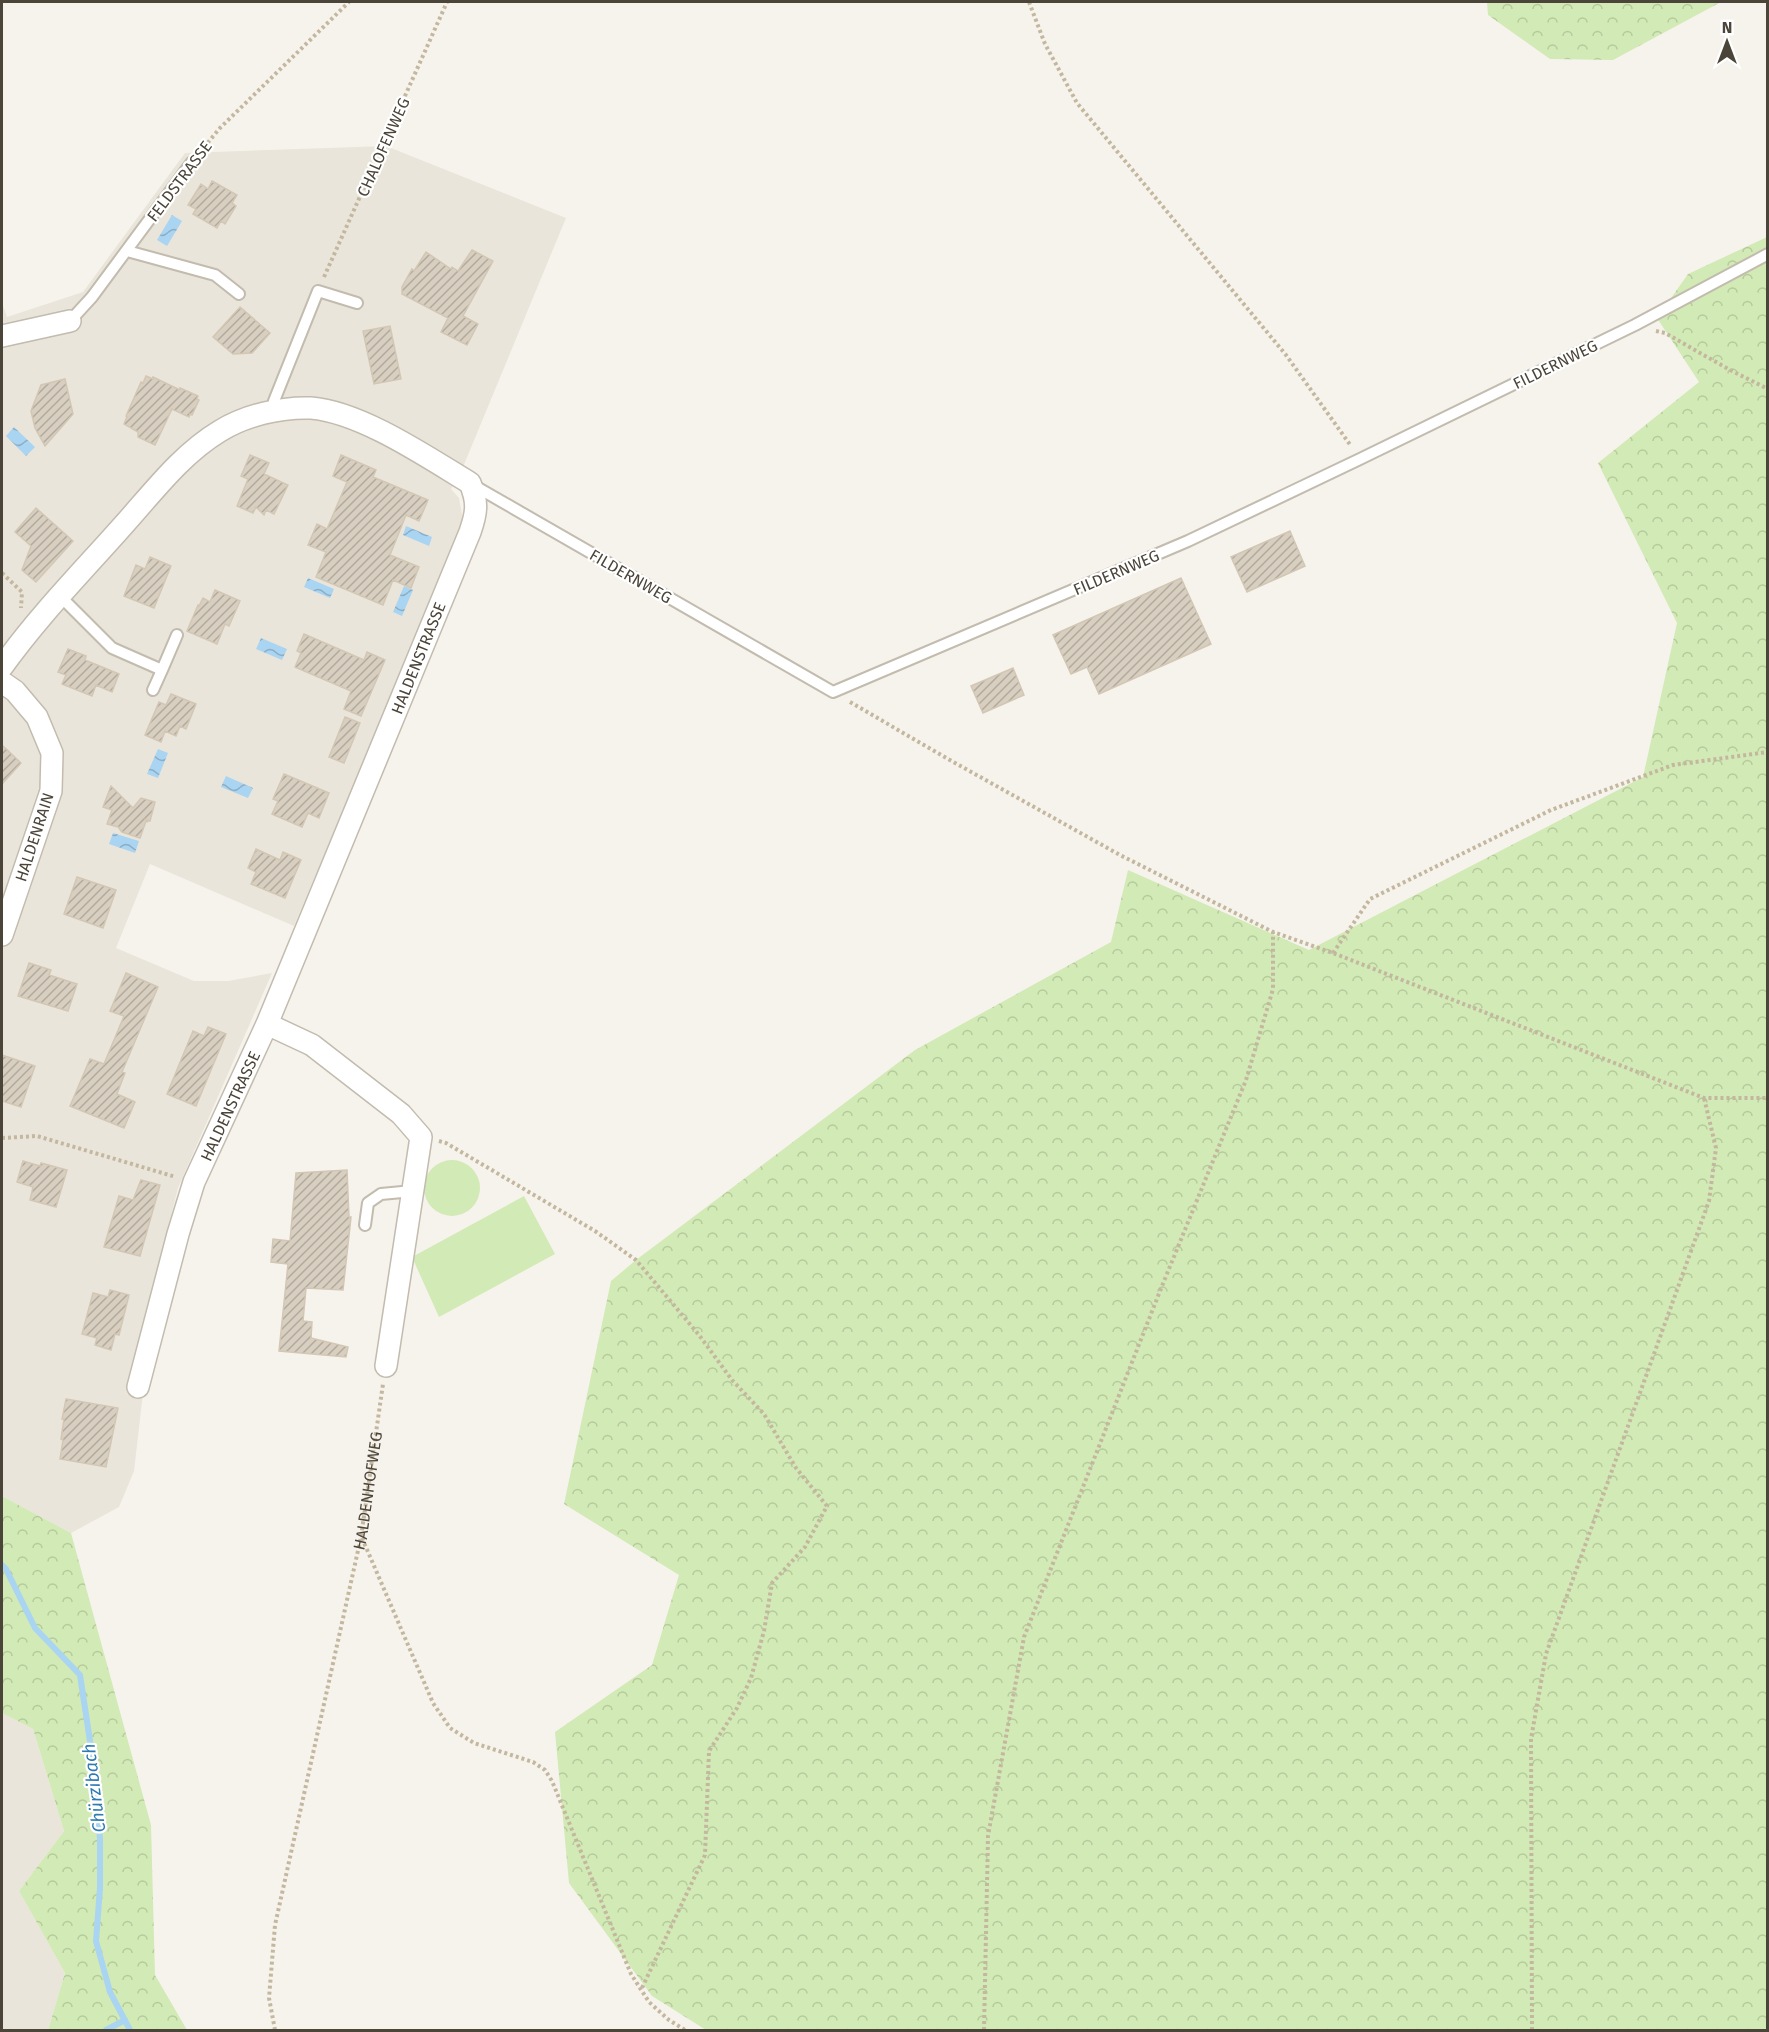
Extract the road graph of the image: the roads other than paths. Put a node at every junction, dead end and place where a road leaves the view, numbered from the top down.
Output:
1 (192, 162) road end
2 (127, 251) junction
3 (1767, 254) edge
4 (239, 294) dead end
5 (357, 303) dead end
6 (70, 321) joint
7 (2, 336) edge
8 (274, 411) junction
9 (470, 483) junction
10 (60, 596) junction
11 (177, 635) dead end
12 (2, 667) edge
13 (162, 669) junction
14 (2, 682) edge
15 (153, 690) dead end
16 (2, 935) edge
17 (267, 1024) junction
18 (413, 1191) junction
19 (365, 1225) dead end
20 (386, 1366) road end
21 (138, 1387) dead end

1 - 2 lane, FELDSTRASSE
2 - 4 lane
2 - 6 lane, FELDSTRASSE
3 - 9 lane, FILDERNWEG
5 - 8 lane
6 - 7 street, FELDSTRASSE
8 - 9 street
8 - 10 street
9 - 17 street, HALDENSTRASSE
10 - 12 street
10 - 13 lane
11 - 13 lane
13 - 15 lane
14 - 16 street, HALDENRAIN
17 - 18 street
17 - 21 street, HALDENSTRASSE
18 - 19 lane
18 - 20 street

